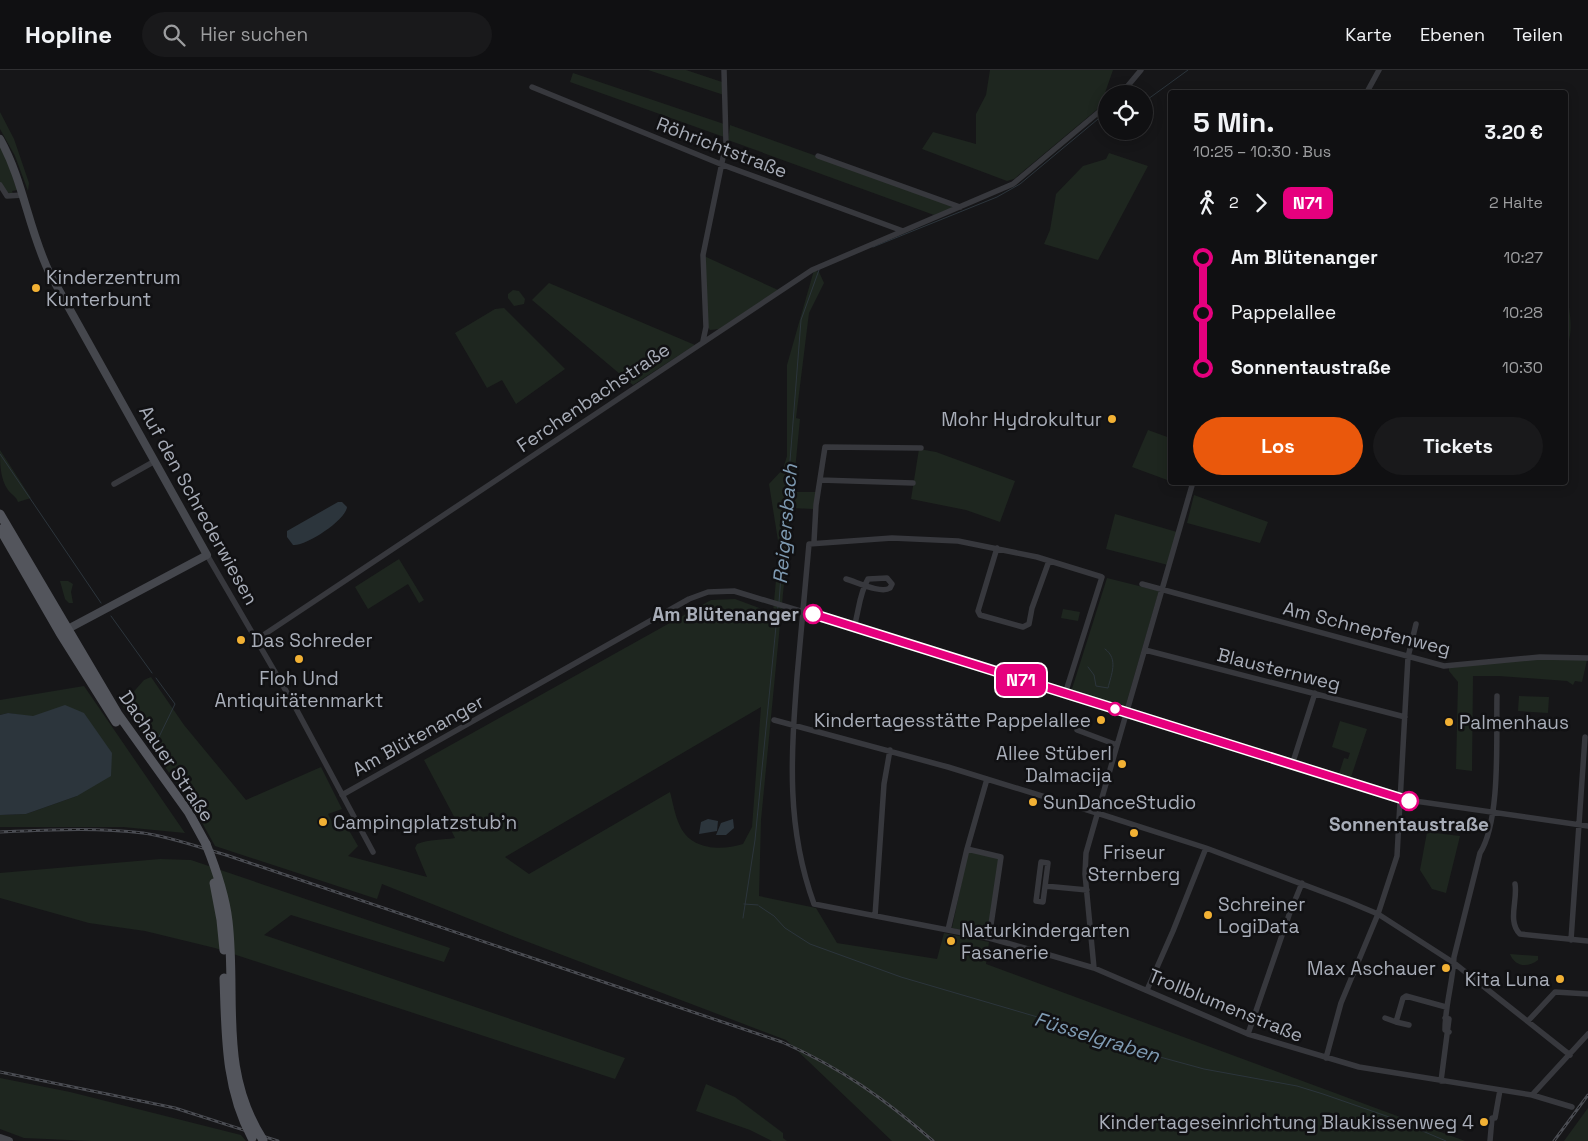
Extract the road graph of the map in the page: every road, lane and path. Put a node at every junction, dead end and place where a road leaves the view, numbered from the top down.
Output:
1 (724, 70) edge
2 (1141, 70) edge
3 (1379, 70) edge
4 (1128, 85) edge
5 (532, 87) dead end
6 (1368, 90) edge
7 (1098, 113) edge
8 (0, 139) edge
9 (818, 156) dead end
10 (723, 166) junction
11 (0, 185) edge
12 (23, 195) junction
13 (960, 207) junction
14 (903, 231) junction
15 (706, 330) junction
16 (714, 334) junction
17 (703, 342) junction
18 (921, 448) dead end
19 (155, 462) junction
20 (820, 480) junction
21 (913, 483) dead end
22 (114, 484) dead end
23 (1192, 485) edge
24 (0, 514) edge
25 (0, 529) edge
26 (814, 542) junction
27 (997, 548) junction
28 (207, 555) junction
29 (1048, 561) junction
30 (846, 579) dead end
31 (1142, 584) dead end
32 (1162, 590) junction
33 (803, 611) junction
34 (1416, 624) dead end
35 (854, 627) junction
36 (64, 631) junction
37 (256, 640) junction
38 (1145, 650) junction
39 (1408, 657) junction
40 (1588, 658) edge
41 (1315, 693) junction
42 (1065, 694) junction
43 (1497, 696) dead end
44 (1126, 713) junction
45 (1405, 717) junction
46 (774, 720) dead end
47 (794, 726) junction
48 (1077, 730) dead end
49 (1585, 737) dead end
50 (1117, 744) junction
51 (890, 750) junction
52 (1292, 765) junction
53 (987, 779) junction
54 (342, 795) junction
55 (1401, 799) junction
56 (1097, 812) junction
57 (1493, 812) junction
58 (1580, 824) junction
59 (1588, 826) edge
60 (1206, 848) junction
61 (967, 849) junction
62 (373, 852) dead end
63 (1302, 883) junction
64 (1515, 884) dead end
65 (1045, 886) junction
66 (1087, 890) junction
67 (1378, 914) junction
68 (874, 916) junction
69 (948, 930) junction
70 (989, 938) junction
71 (1571, 940) junction
72 (1588, 941) edge
73 (1454, 963) junction
74 (1094, 968) junction
75 (1147, 990) junction
76 (1588, 994) edge
77 (1446, 1007) junction
78 (1385, 1018) dead end
79 (1528, 1021) junction
80 (1396, 1022) junction
81 (1409, 1025) dead end
82 (1248, 1034) junction
83 (1588, 1034) edge
84 (1570, 1055) junction
85 (1326, 1058) junction
86 (1441, 1081) junction
87 (1500, 1090) junction
88 (1532, 1095) junction
89 (1572, 1107) dead end
90 (0, 1138) edge
91 (258, 1140) edge
92 (9, 1141) edge
93 (1490, 1141) edge

1 - 10 street
2 - 4 street
3 - 6 street
5 - 10 street, Röhrichtstraße
7 - 13 street, Ferchenbachstraße
8 - 12 street, Auf den Schrederwiesen
9 - 13 street
10 - 14 street, Röhrichtstraße
10 - 15 street
11 - 12 street
12 - 19 street, Auf den Schrederwiesen
13 - 14 street, Ferchenbachstraße
14 - 16 street, Ferchenbachstraße
15 - 16 street
15 - 17 street
16 - 17 street, Ferchenbachstraße
17 - 37 street, Ferchenbachstraße
18 - 20 street
19 - 22 street
19 - 28 street, Auf den Schrederwiesen
20 - 21 street
20 - 26 street
23 - 32 street
24 - 36 main road, Dachauer Straße
25 - 36 main road, Dachauer Straße
26 - 27 street
26 - 33 street
27 - 29 street
27 - 29 street
28 - 36 street
28 - 37 street, Auf den Schrederwiesen
29 - 42 street
30 - 35 street
31 - 32 street, Am Schnepfenweg
32 - 38 street
32 - 39 street, Am Schnepfenweg
33 - 35 street, Am Blütenanger
33 - 47 street
33 - 54 street, Am Blütenanger
34 - 39 street
35 - 42 street, Am Blütenanger
36 - 91 main road, Dachauer Straße, bridge
37 - 54 street, Auf den Schrederwiesen
38 - 41 street, Blausternweg
38 - 44 street
39 - 40 street, Am Schnepfenweg
39 - 45 street
41 - 45 street, Blausternweg
41 - 52 street
42 - 44 street, Am Blütenanger
43 - 57 street
44 - 50 street
44 - 52 street, Am Blütenanger
45 - 55 street
46 - 47 street
47 - 51 street
47 - 68 street, Trollblumenstraße
48 - 50 street
49 - 58 street
50 - 56 street
51 - 53 street
51 - 68 street
52 - 55 street, Am Blütenanger
53 - 56 street
53 - 61 street
54 - 62 street, Auf den Schrederwiesen
55 - 57 street, Am Blütenanger
55 - 67 street
56 - 60 street
56 - 66 street
57 - 58 street, Am Blütenanger
57 - 73 street
58 - 59 street, Am Blütenanger
58 - 71 street
60 - 63 street
60 - 75 street
61 - 69 street
61 - 70 street
63 - 67 street
63 - 82 street
64 - 71 street
65 - 65 street
65 - 66 street
66 - 74 street
67 - 73 street
67 - 85 street
68 - 69 street, Trollblumenstraße
69 - 70 street, Trollblumenstraße
70 - 74 street, Trollblumenstraße
71 - 72 street
73 - 77 street
73 - 79 street
74 - 75 street, Trollblumenstraße
75 - 82 street, Trollblumenstraße
76 - 79 street
77 - 80 street
77 - 86 street
78 - 80 street
79 - 84 street
80 - 81 street
82 - 85 street, Trollblumenstraße
83 - 84 street
84 - 88 street
85 - 86 street, Trollblumenstraße
86 - 87 street, Trollblumenstraße
87 - 88 street, Trollblumenstraße
87 - 93 street
88 - 89 street, Trollblumenstraße
90 - 92 street

